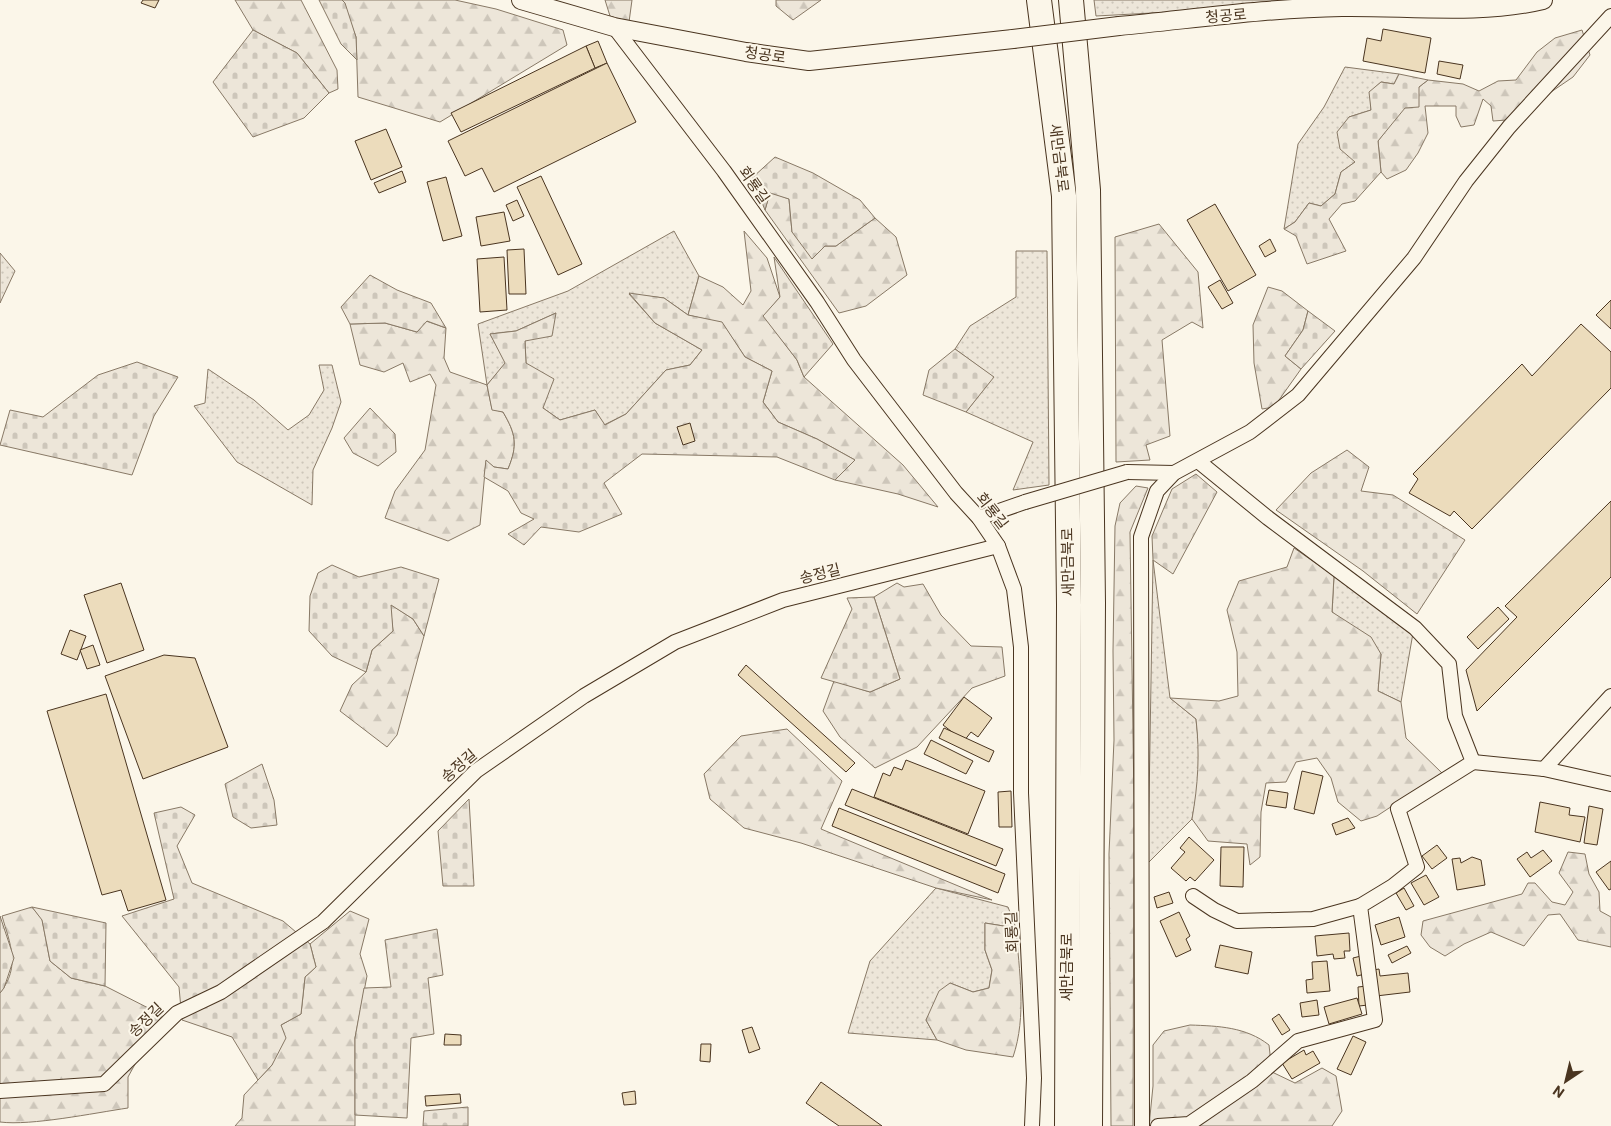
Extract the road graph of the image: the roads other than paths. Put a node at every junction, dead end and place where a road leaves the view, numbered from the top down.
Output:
1 (522, 0) edge
2 (1039, 0) edge
3 (1071, 0) edge
4 (1543, 0) edge
5 (1611, 16) edge
6 (614, 27) junction
7 (1198, 461) junction
8 (1174, 473) junction
9 (979, 518) junction
10 (998, 546) junction
11 (1611, 696) edge
12 (1473, 762) junction
13 (1544, 768) junction
14 (1611, 784) edge
15 (1193, 896) dead end
16 (1360, 906) junction
17 (0, 1091) edge
18 (1032, 1126) edge
19 (1066, 1126) edge
20 (1090, 1126) edge
21 (1142, 1126) edge
22 (1158, 1126) edge

1 - 6 street, 청공로
2 - 19 highway, 새만금북로
3 - 20 highway, 새만금북로
4 - 6 street, 청공로, bridge
5 - 7 street
6 - 9 street, 회룡길
7 - 8 street
7 - 12 street
8 - 9 street, bridge
8 - 21 street
9 - 10 street, 회룡길
10 - 17 street, 송정길
10 - 18 street, 회룡길
11 - 13 street
12 - 13 street
12 - 16 street
13 - 14 street
15 - 16 street
16 - 22 street

